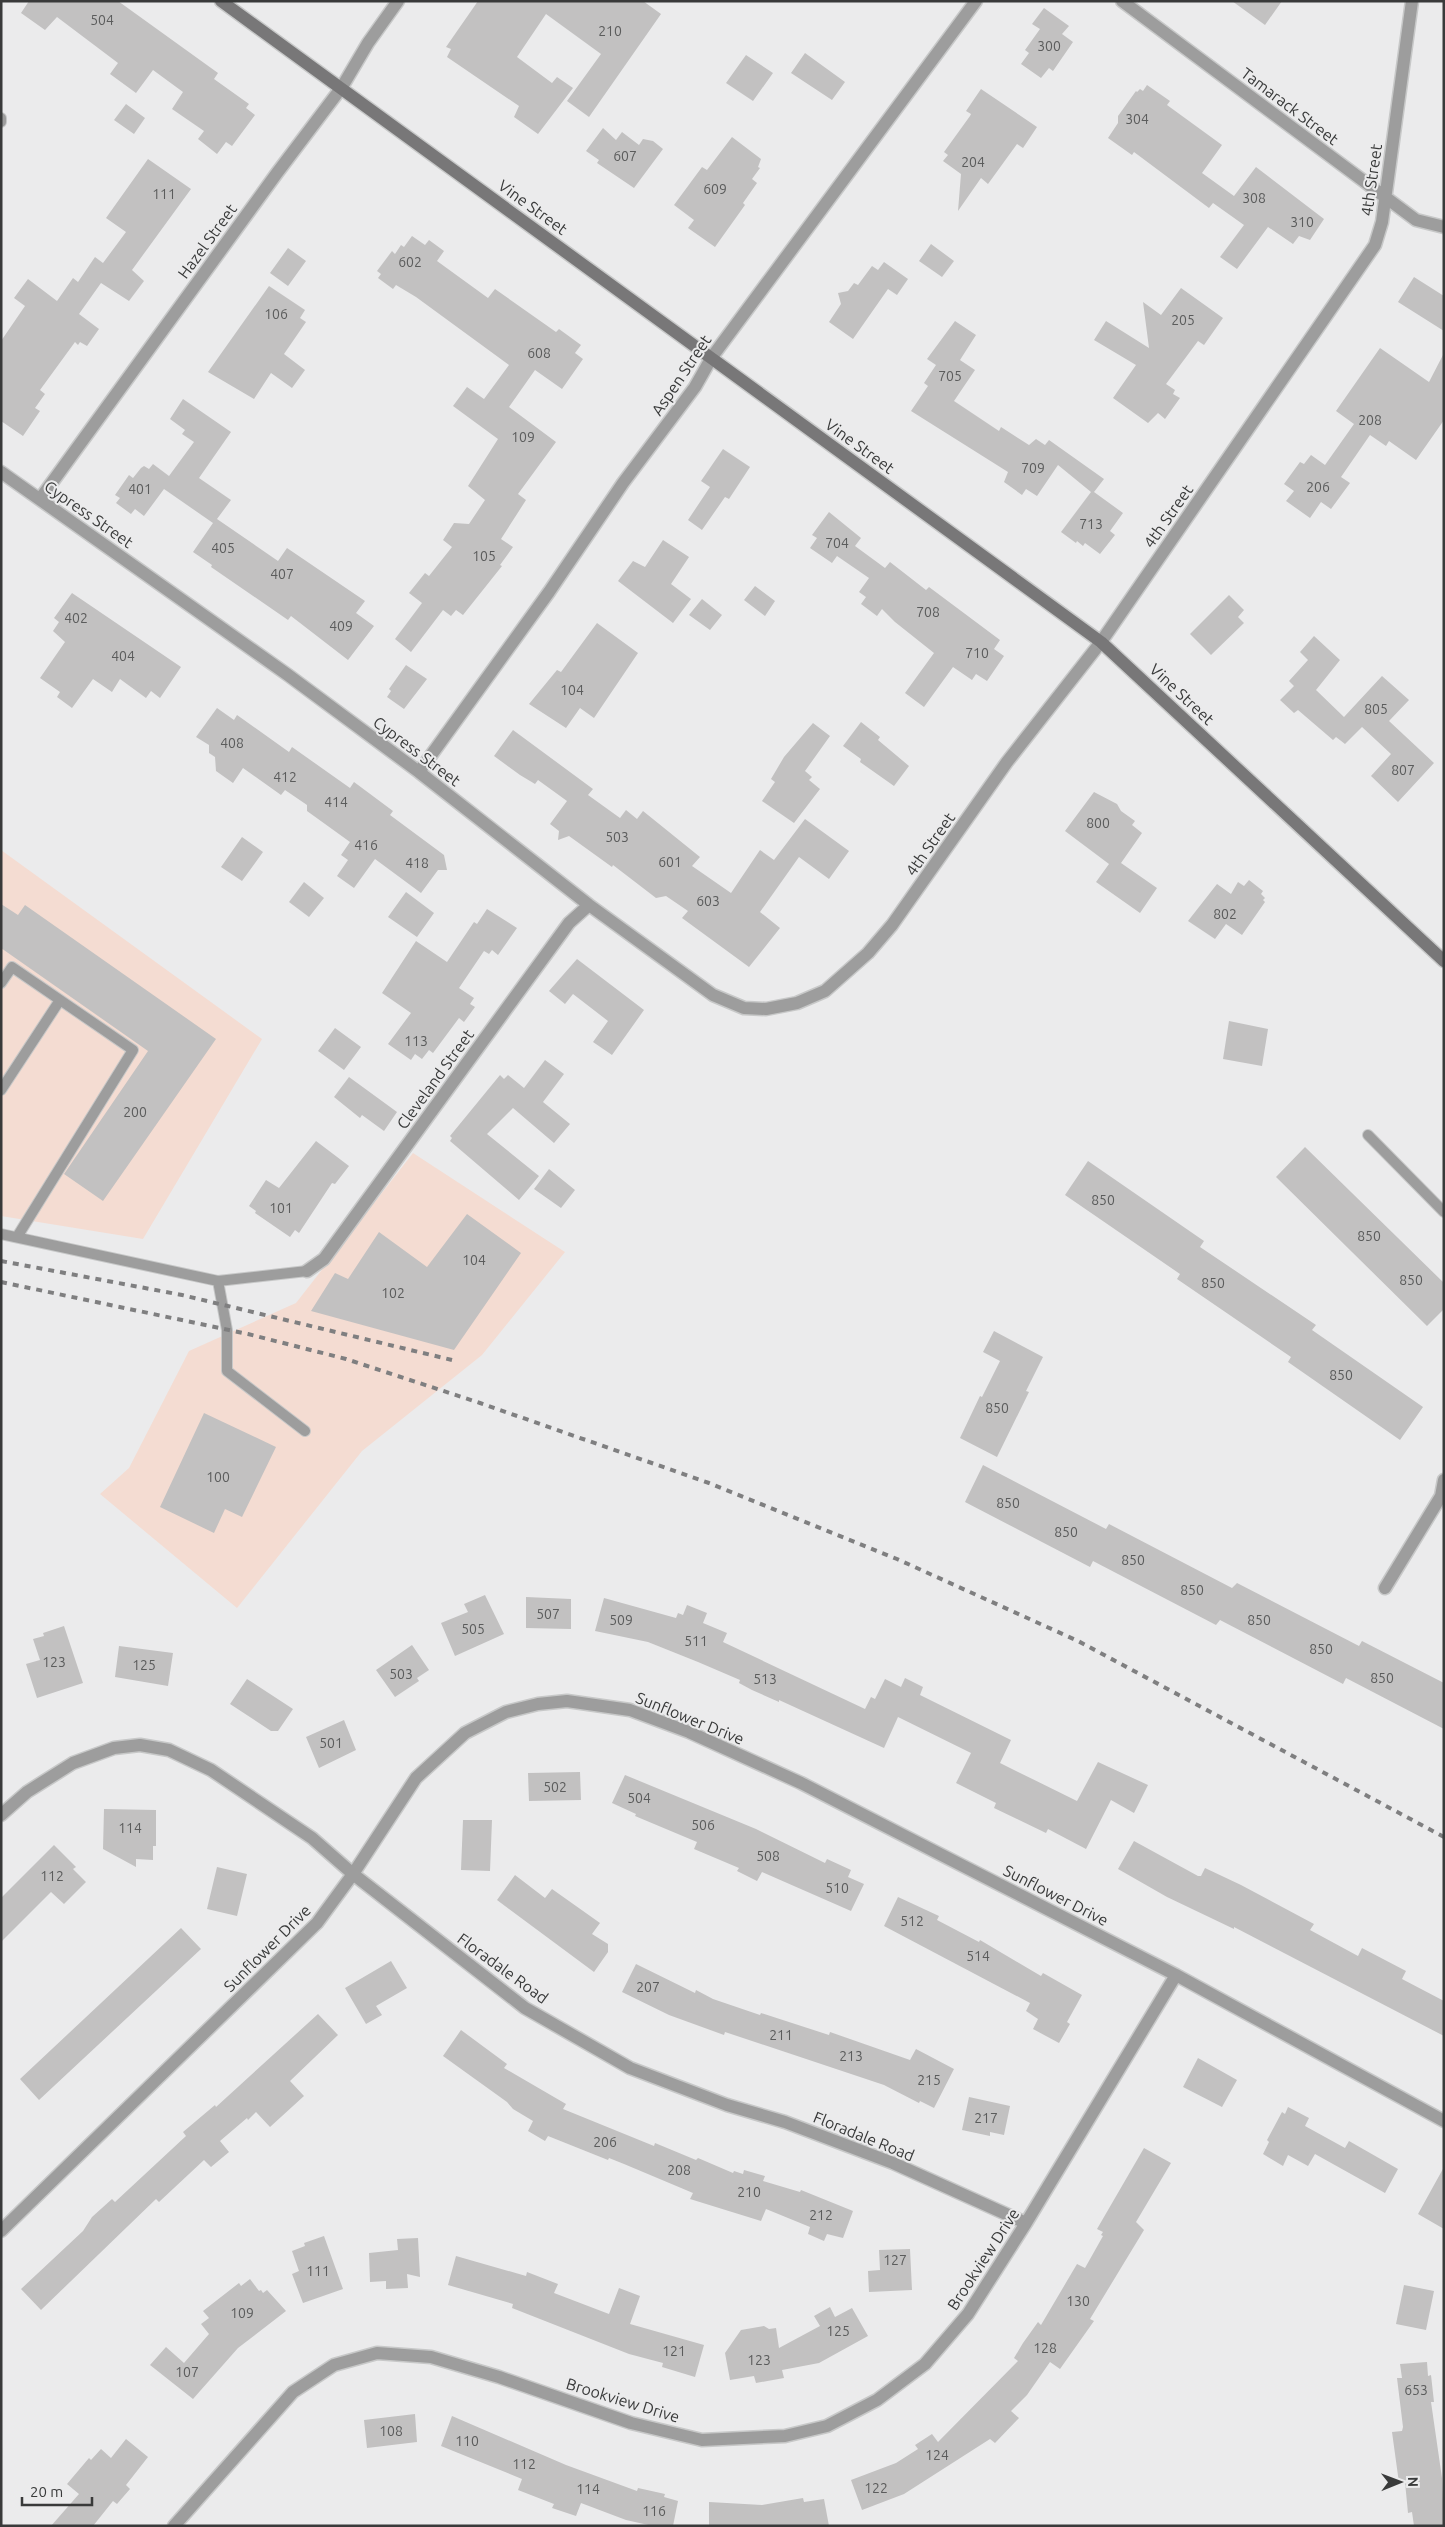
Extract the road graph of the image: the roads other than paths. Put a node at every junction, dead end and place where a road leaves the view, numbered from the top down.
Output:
1 (221, 1) edge
2 (398, 1) edge
3 (976, 1) edge
4 (1122, 1) edge
5 (1412, 1) edge
6 (342, 87) junction
7 (1385, 198) junction
8 (1444, 227) edge
9 (712, 357) junction
10 (1, 472) edge
11 (40, 499) junction
12 (1101, 642) junction
13 (419, 772) junction
14 (589, 905) junction
15 (1444, 961) edge
16 (1, 983) edge
17 (825, 991) joint
18 (60, 1000) junction
19 (1, 1090) edge
20 (1368, 1135) dead end
21 (1444, 1212) edge
22 (1, 1234) edge
23 (17, 1237) junction
24 (307, 1271) joint
25 (218, 1281) junction
26 (305, 1431) dead end
27 (1444, 1480) edge
28 (1385, 1588) dead end
29 (1, 1815) edge
30 (353, 1874) junction
31 (1176, 1975) junction
32 (1444, 2121) edge
33 (1026, 2223) junction
34 (1, 2231) edge
35 (174, 2526) edge

1 - 6 street, Vine Street
2 - 6 street, Hazel Street
3 - 9 street, Aspen Street
4 - 7 street, Tamarack Street
5 - 7 street, 4th Street
6 - 9 street, Vine Street
6 - 11 street, Hazel Street
7 - 8 street, Tamarack Street
7 - 12 street, 4th Street
9 - 12 street, Vine Street
9 - 13 street, Aspen Street
10 - 11 street, Cypress Street
11 - 13 street, Cypress Street
12 - 15 street, Vine Street
12 - 17 street, 4th Street
13 - 14 street, Cypress Street
14 - 17 street, Cypress Street
14 - 24 street, Cleveland Street
16 - 18 lane
18 - 19 lane
18 - 23 lane
20 - 21 lane
22 - 23 lane
23 - 25 lane
24 - 25 lane
25 - 26 lane
27 - 28 street
29 - 30 street, Floradale Road
30 - 31 street, Sunflower Drive
30 - 33 street, Floradale Road
30 - 34 street, Sunflower Drive
31 - 32 street, Sunflower Drive
31 - 33 street, Brookview Drive
33 - 35 street, Brookview Drive

